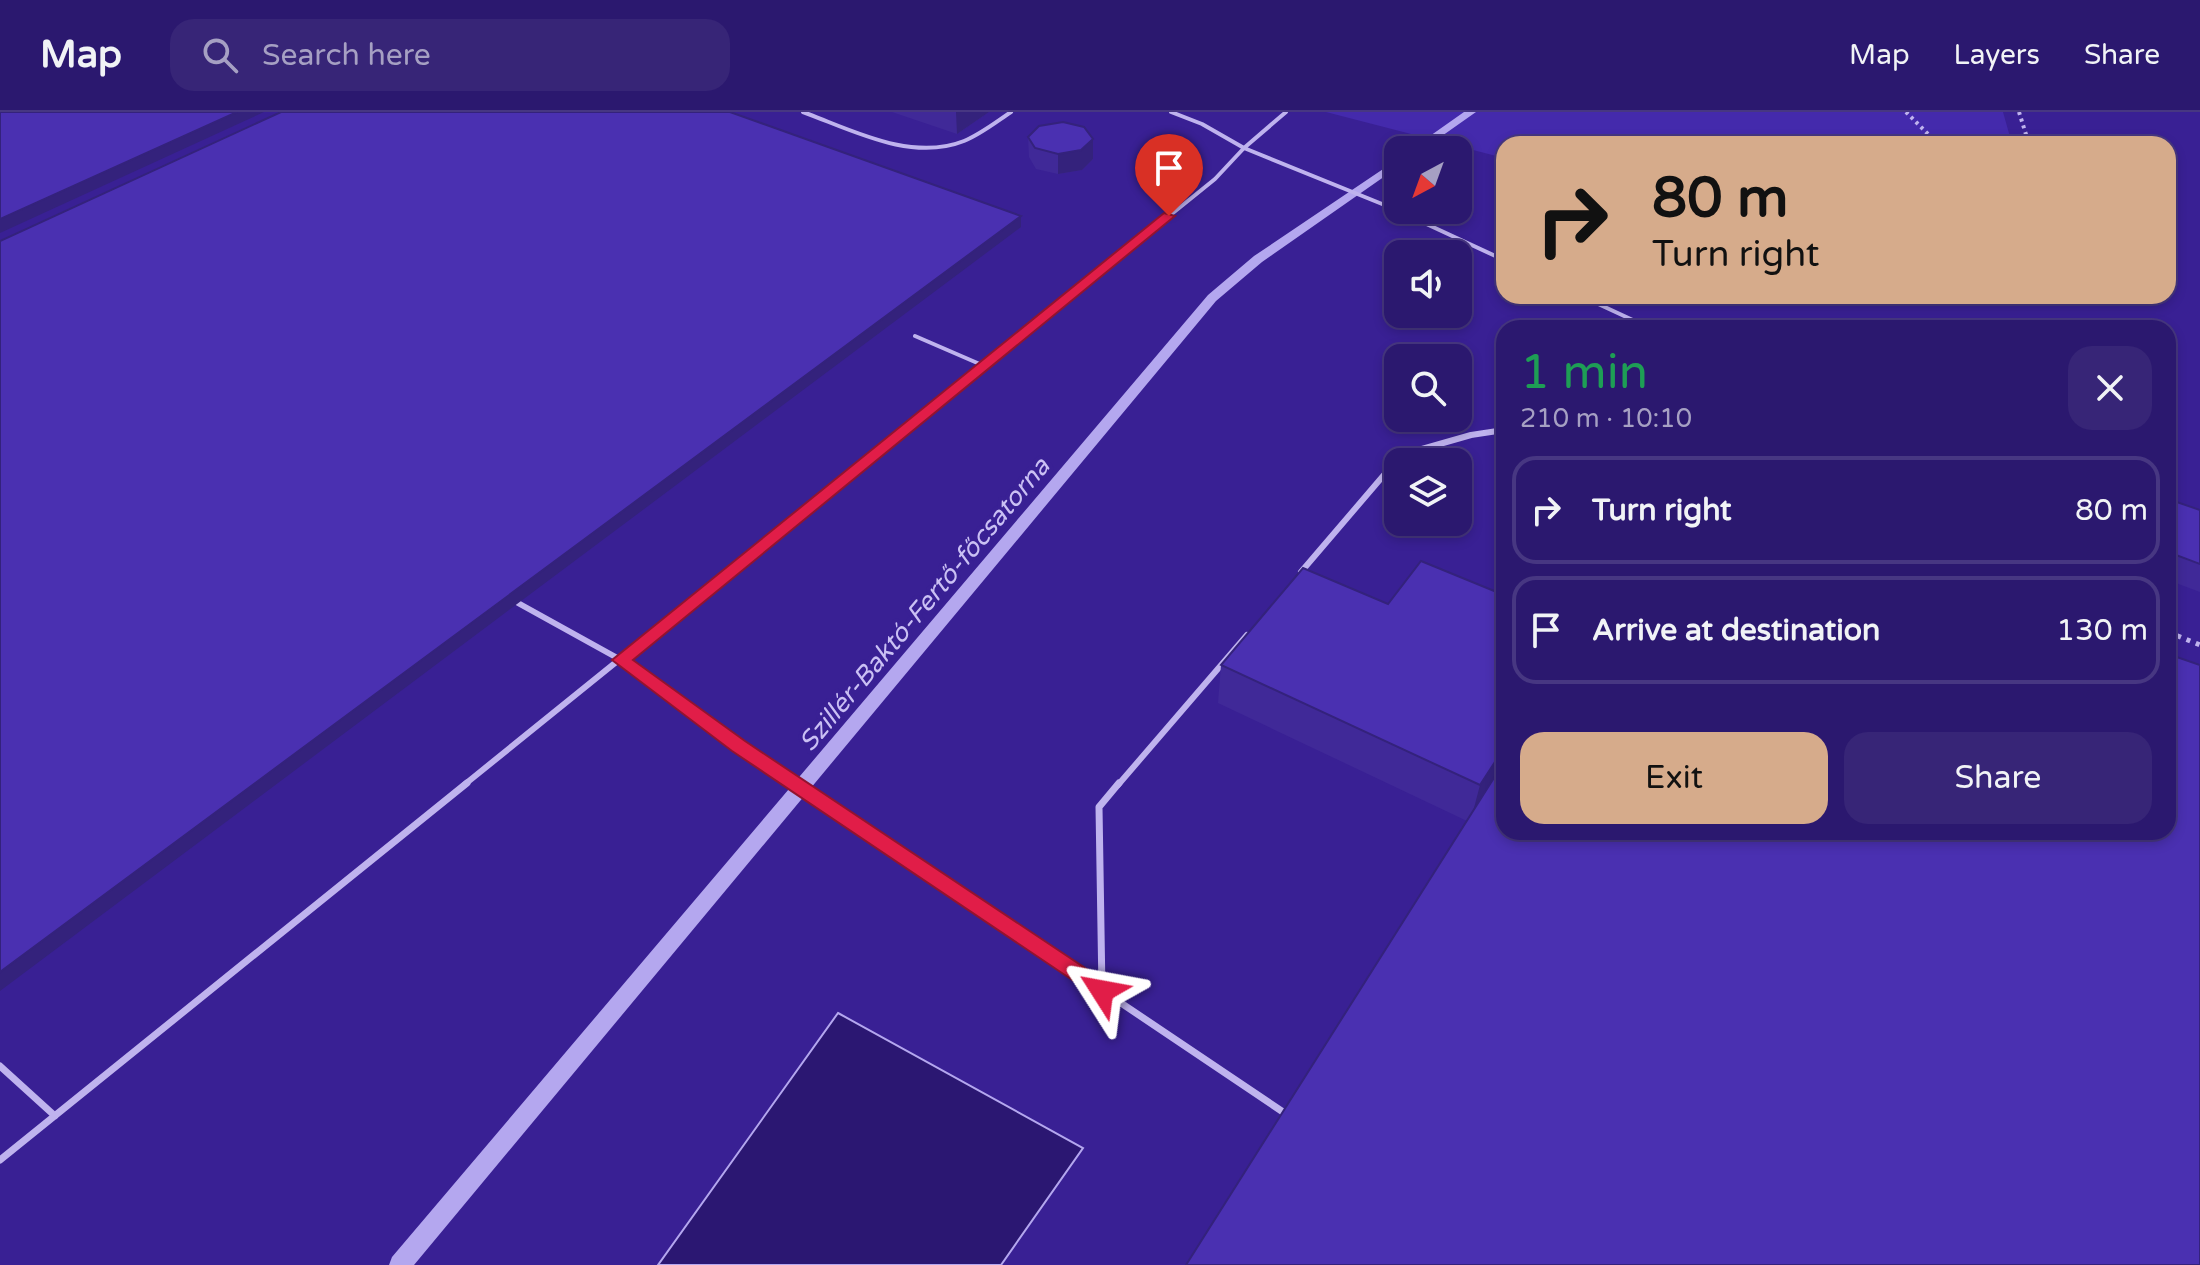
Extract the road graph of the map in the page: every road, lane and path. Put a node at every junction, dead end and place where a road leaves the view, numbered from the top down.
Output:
1 (803, 112) edge
2 (1011, 112) edge
3 (1171, 112) edge
4 (1286, 112) edge
5 (1906, 112) edge
6 (2019, 112) edge
7 (1930, 136) edge
8 (2026, 136) edge
9 (1244, 148) junction
10 (1496, 256) edge
11 (1598, 304) edge
12 (1633, 320) edge
13 (915, 336) dead end
14 (982, 365) junction
15 (1496, 431) edge
16 (1291, 584) edge
17 (518, 603) edge
18 (1250, 631) edge
19 (2176, 635) edge
20 (2200, 645) edge
21 (621, 660) junction
22 (1102, 991) junction
23 (0, 1066) edge
24 (1286, 1114) edge
25 (55, 1116) junction
26 (0, 1160) edge

1 - 2 lane
3 - 9 lane
4 - 9 lane
5 - 7 path
6 - 8 path
9 - 10 lane
9 - 14 lane
11 - 12 lane
13 - 14 lane
14 - 21 lane
15 - 16 lane
17 - 21 lane
18 - 22 lane
19 - 20 path
21 - 22 lane
21 - 25 lane
22 - 24 lane
23 - 25 lane
25 - 26 lane

